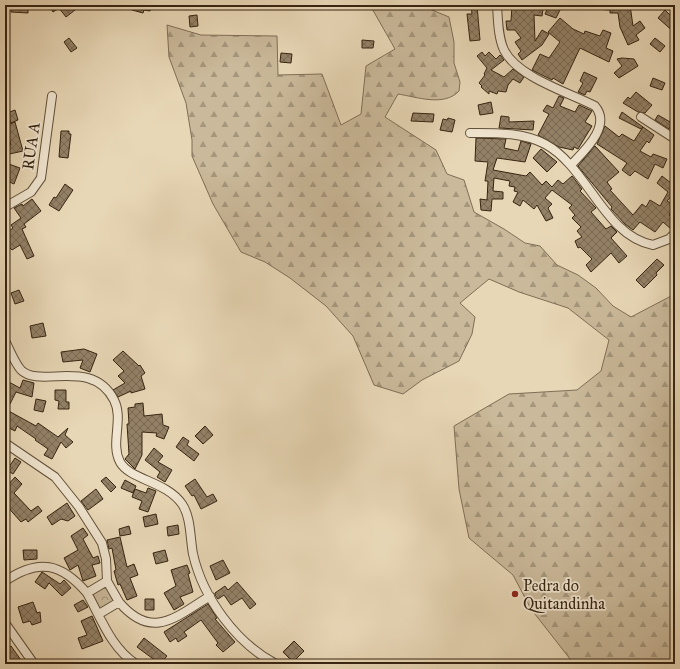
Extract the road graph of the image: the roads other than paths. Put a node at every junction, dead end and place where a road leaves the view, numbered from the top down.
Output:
1 (497, 5) edge
2 (52, 96) dead end
3 (641, 117) dead end
4 (470, 133) dead end
5 (675, 139) edge
6 (571, 165) junction
7 (5, 207) edge
8 (675, 233) edge
9 (5, 341) edge
10 (5, 443) edge
11 (5, 581) edge
12 (107, 581) junction
13 (87, 593) junction
14 (210, 596) junction
15 (119, 602) junction
16 (99, 614) junction
17 (5, 623) edge
18 (34, 664) edge
19 (136, 664) edge
20 (276, 664) edge

1 - 6 street
2 - 7 street, RUA A
3 - 5 street
4 - 6 street
6 - 8 street
9 - 14 street
10 - 12 street
11 - 13 street
12 - 13 street
12 - 15 street
13 - 16 street
14 - 15 street
14 - 20 street
15 - 16 street
16 - 19 street
17 - 18 street

